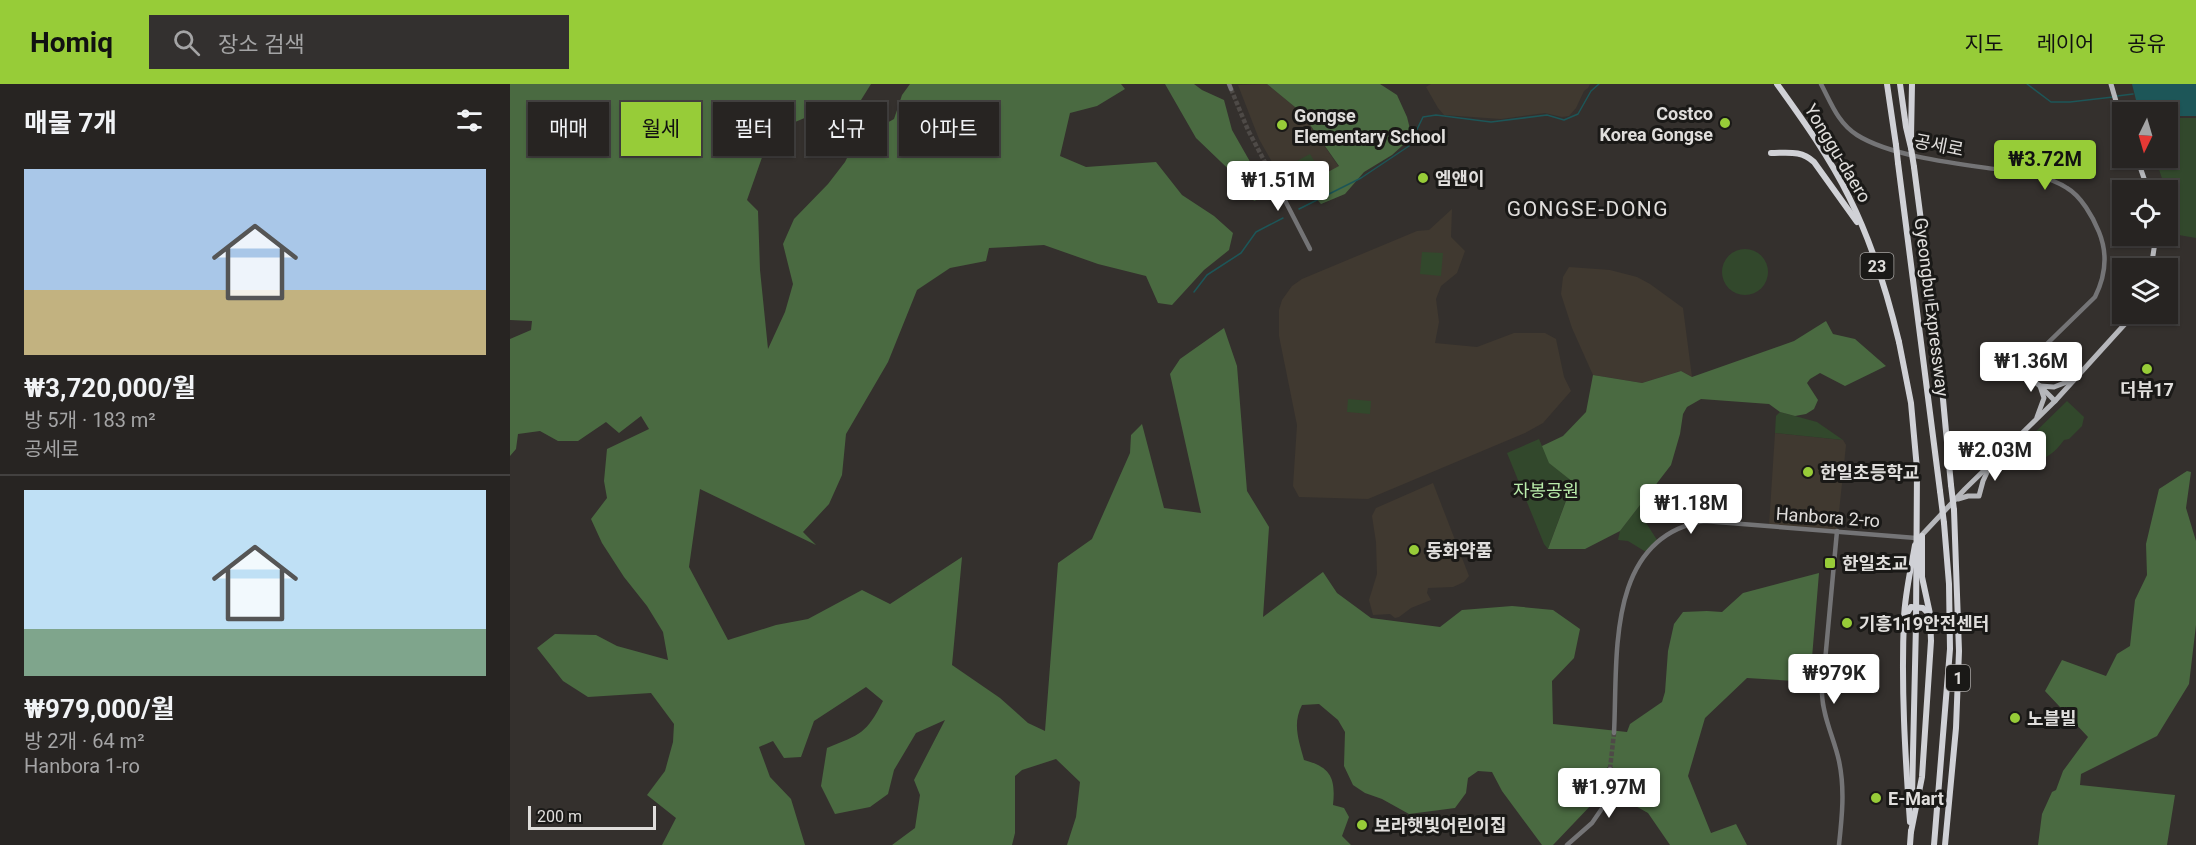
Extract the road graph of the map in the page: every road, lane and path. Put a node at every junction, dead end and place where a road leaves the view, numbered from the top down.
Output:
1 (1777, 84) edge
2 (1821, 84) edge
3 (1887, 84) edge
4 (1900, 84) edge
5 (1912, 84) edge
6 (2112, 86) edge
7 (2116, 102) edge
8 (1911, 144) junction
9 (1772, 153) dead end
10 (1277, 185) tunnel mouth
11 (1863, 231) junction
12 (1310, 249) dead end
13 (2125, 324) edge
14 (2020, 370) joint
15 (2076, 378) junction
16 (2040, 386) junction
17 (2055, 401) junction
18 (2036, 420) junction
19 (1992, 462) junction
20 (1955, 500) junction
21 (1837, 531) junction
22 (1919, 537) junction
23 (1930, 614) junction
24 (1904, 618) junction
25 (1614, 733) tunnel mouth
26 (1610, 769) tunnel mouth
27 (1911, 832) junction
28 (1567, 845) edge
29 (1839, 845) edge
30 (1910, 845) edge
31 (1934, 845) edge
32 (1945, 845) edge

1 - 11 highway, Yonggu-daero / 23
2 - 14 street, 공세로
3 - 31 highway, Gyeongbu Expressway / 1, bridge
4 - 8 highway, 1
5 - 8 highway
6 - 7 main road
8 - 32 highway, Gyeongbu Expressway / 1, bridge
9 - 11 highway
10 - 12 street
11 - 27 highway, Yonggu-daero / 23, bridge
13 - 15 main road
14 - 16 main road
15 - 16 main road
15 - 17 main road
16 - 17 main road
16 - 18 main road
17 - 18 main road
18 - 19 main road
19 - 20 main road
19 - 20 main road
20 - 22 main road
21 - 22 street, Hanbora 2-ro
21 - 25 street, Hanbora 2-ro
21 - 29 street
22 - 23 highway
22 - 24 highway
23 - 24 highway
23 - 27 highway
24 - 27 highway
26 - 28 street
27 - 30 highway, Yonggu-daero / 23

